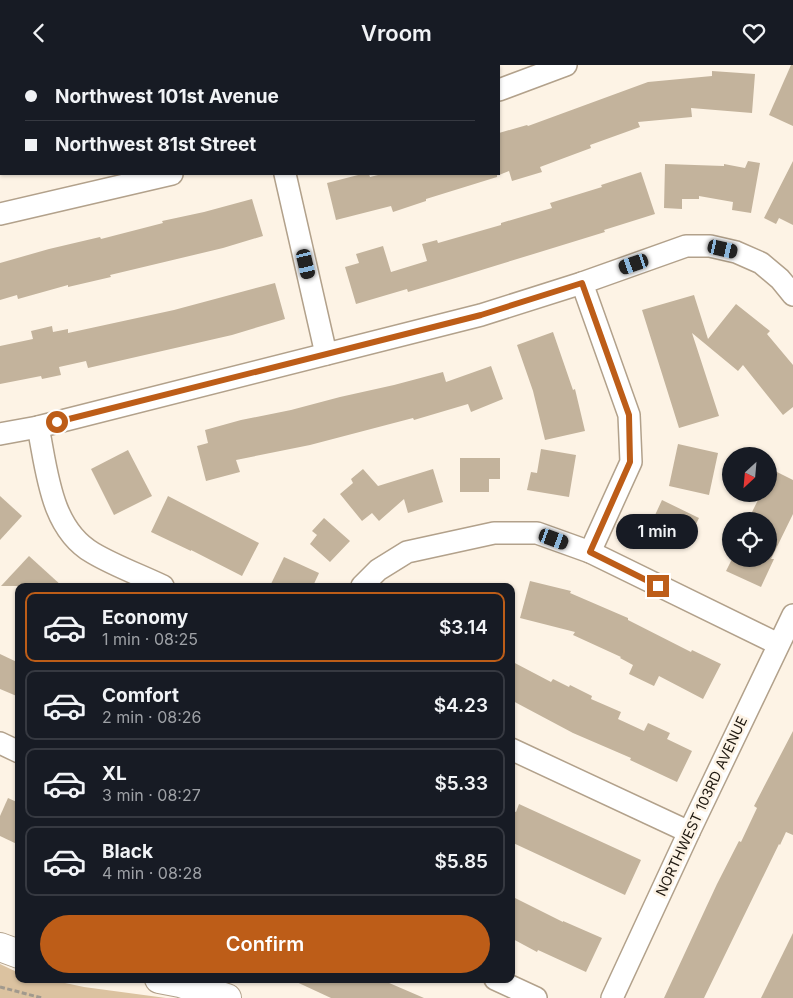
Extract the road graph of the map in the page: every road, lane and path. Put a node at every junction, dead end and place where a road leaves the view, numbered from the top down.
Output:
1 (566, 65) edge
2 (500, 90) edge
3 (168, 175) edge
4 (285, 175) edge
5 (0, 214) edge
6 (582, 283) junction
7 (793, 295) edge
8 (326, 354) junction
9 (38, 427) junction
10 (0, 434) edge
11 (590, 552) junction
12 (157, 583) edge
13 (365, 583) edge
14 (793, 615) edge
15 (778, 644) junction
16 (0, 743) edge
17 (15, 750) edge
18 (515, 751) edge
19 (689, 832) junction
20 (0, 947) edge
21 (15, 953) edge
22 (180, 983) edge
23 (504, 983) edge
24 (0, 987) edge
25 (42, 998) edge
26 (227, 998) edge
27 (536, 998) edge
28 (612, 998) edge

1 - 2 street
3 - 5 street
4 - 8 street
6 - 7 street
6 - 8 street
6 - 11 street
8 - 9 street
9 - 10 street
9 - 12 street
11 - 13 street
11 - 15 street
14 - 15 street, NORTHWEST 103RD AVENUE
15 - 19 street, NORTHWEST 103RD AVENUE
16 - 17 street
18 - 19 street
19 - 28 street, NORTHWEST 103RD AVENUE
20 - 21 street
22 - 26 street
23 - 27 street
24 - 25 path

